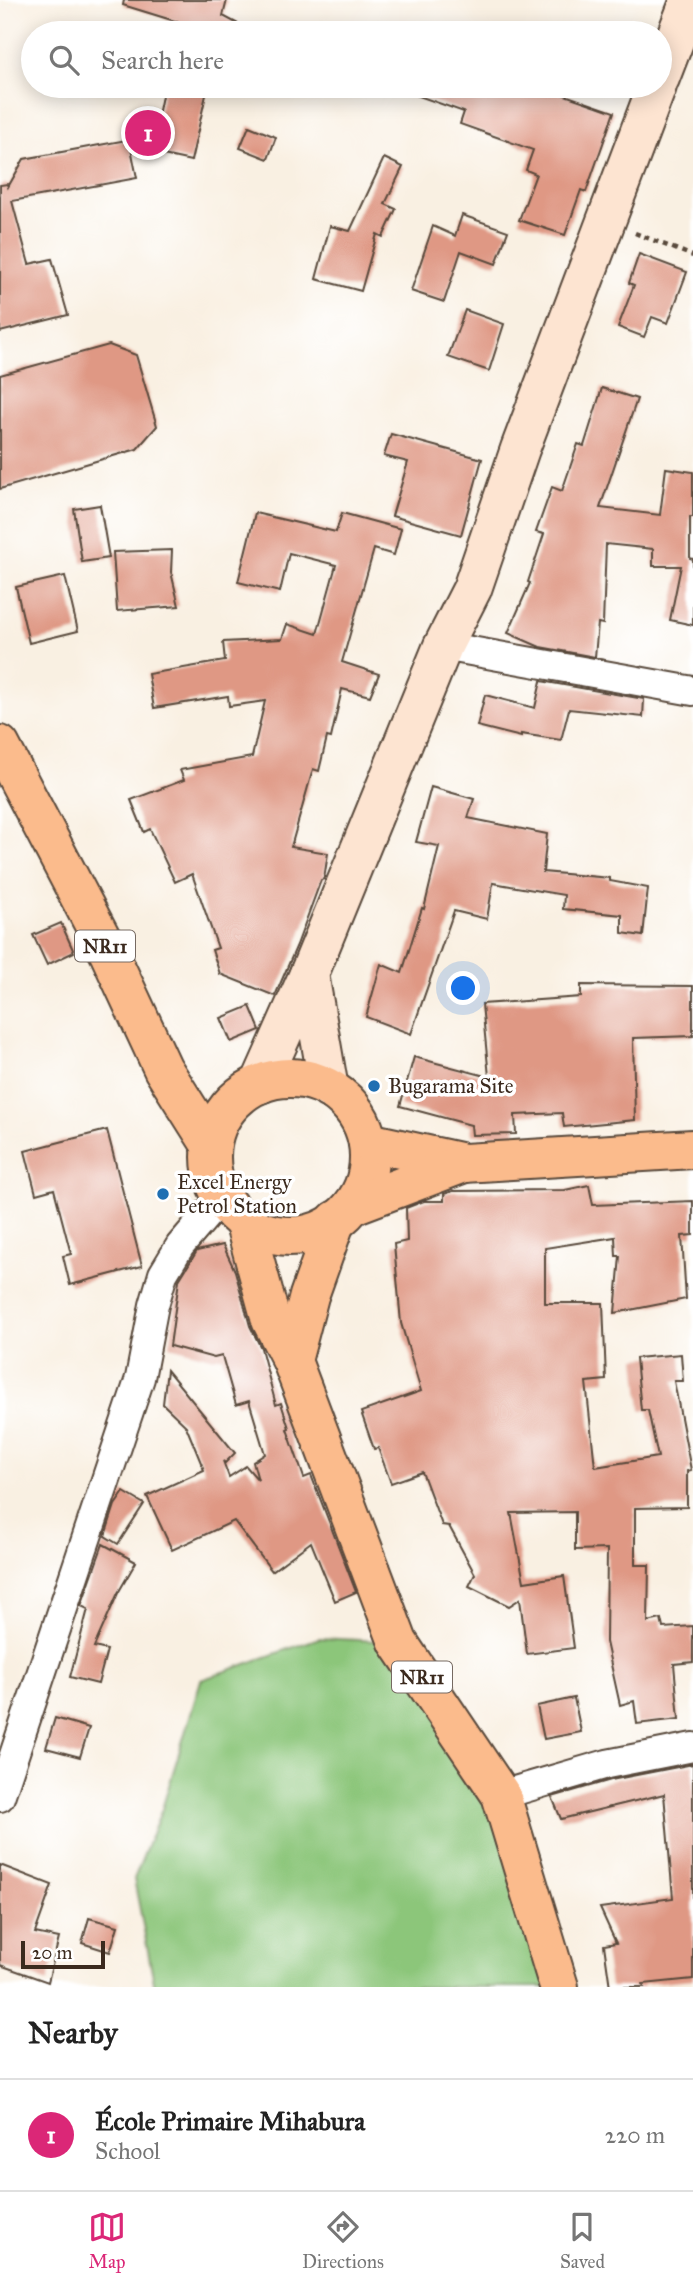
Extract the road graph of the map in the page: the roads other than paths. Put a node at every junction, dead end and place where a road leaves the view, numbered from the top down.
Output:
1 (690, 0) edge
2 (672, 47) edge
3 (652, 98) edge
4 (443, 646) junction
5 (693, 691) edge
6 (0, 745) edge
7 (309, 974) junction
8 (260, 1084) junction
9 (329, 1089) junction
10 (368, 1142) junction
11 (211, 1145) junction
12 (693, 1149) edge
13 (464, 1163) junction
14 (233, 1209) junction
15 (345, 1213) junction
16 (292, 1361) junction
17 (693, 1747) edge
18 (501, 1795) junction
19 (0, 1797) edge
20 (559, 1987) edge

1 - 2 main road
3 - 4 main road
4 - 5 street
4 - 7 main road
6 - 11 highway, NR11
7 - 8 main road
7 - 9 main road
8 - 9 highway
8 - 11 highway
9 - 10 highway
10 - 13 highway
10 - 15 highway
11 - 14 highway
12 - 13 highway
13 - 15 highway
14 - 15 highway
14 - 16 highway, NR11
14 - 19 street
15 - 16 highway
16 - 18 highway, NR11
17 - 18 street
18 - 20 highway, NR11

